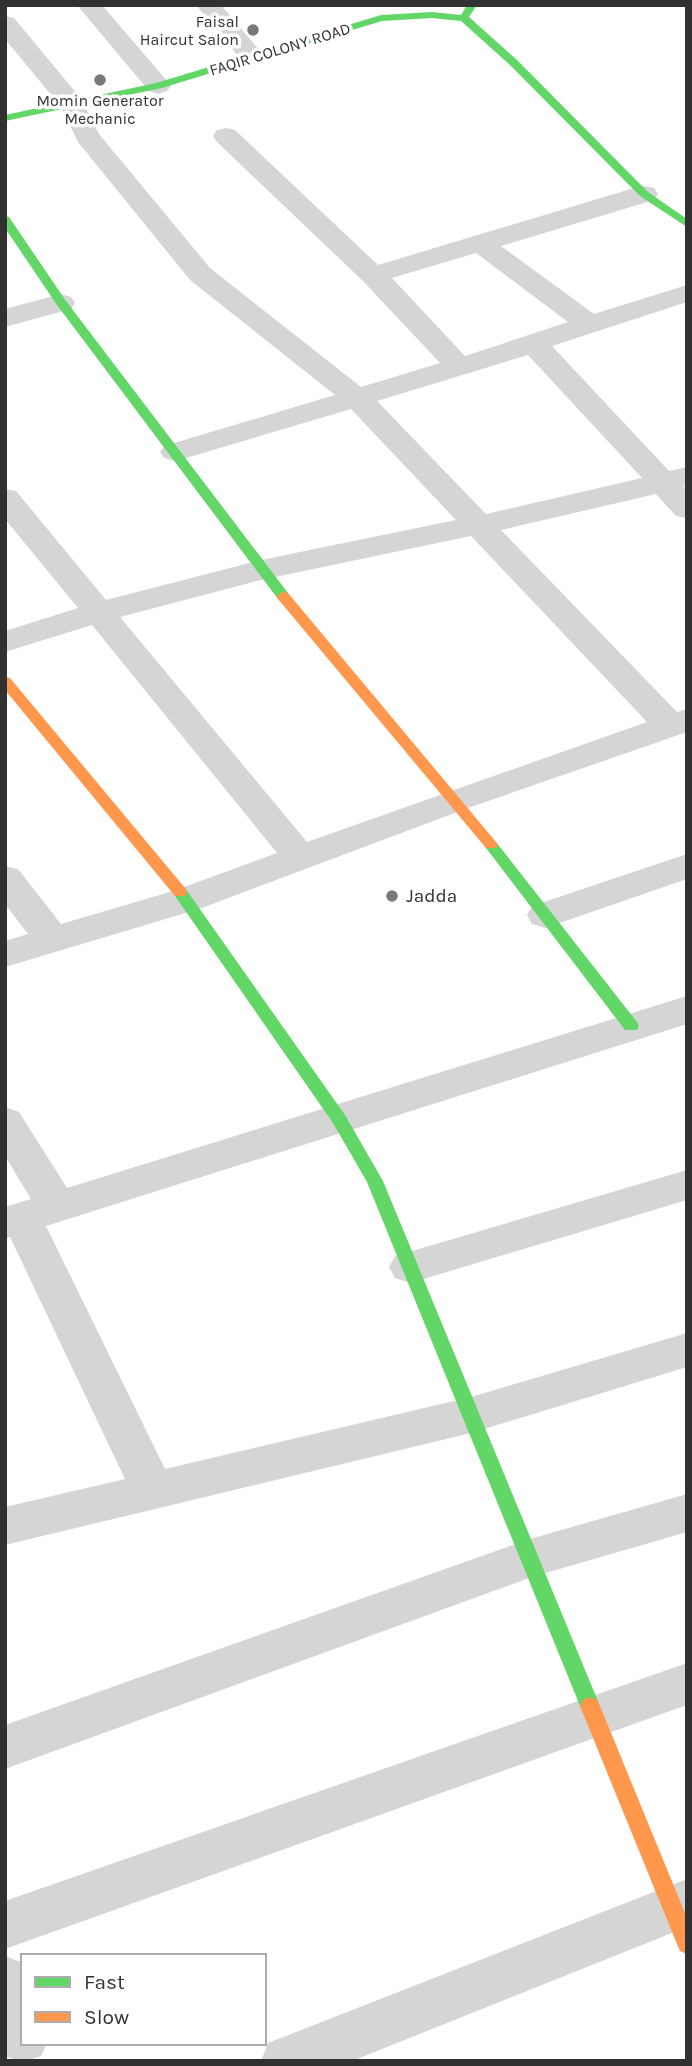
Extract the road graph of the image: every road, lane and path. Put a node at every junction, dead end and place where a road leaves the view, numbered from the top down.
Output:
1 (89, 5) edge
2 (208, 5) edge
3 (468, 11) edge
4 (5, 23) edge
5 (252, 57) junction
6 (158, 86) junction
7 (73, 105) junction
8 (5, 118) edge
9 (226, 136) dead end
10 (643, 194) junction
11 (5, 219) edge
12 (687, 224) edge
13 (480, 243) junction
14 (373, 275) junction
15 (687, 293) edge
16 (61, 303) junction
17 (5, 318) edge
18 (590, 325) junction
19 (533, 343) junction
20 (460, 367) junction
21 (357, 398) junction
22 (176, 452) junction
23 (675, 480) edge
24 (5, 498) edge
25 (687, 509) edge
26 (478, 525) junction
27 (261, 570) junction
28 (99, 611) junction
29 (5, 642) edge
30 (5, 681) edge
31 (679, 723) edge
32 (456, 800) junction
33 (301, 858) junction
34 (687, 866) edge
35 (5, 878) edge
36 (186, 900) junction
37 (545, 915) junction
38 (53, 940) junction
39 (5, 954) edge
40 (687, 1010) edge
41 (631, 1026) junction
42 (339, 1119) junction
43 (5, 1122) edge
44 (687, 1185) edge
45 (28, 1216) edge
46 (410, 1267) junction
47 (687, 1350) edge
48 (471, 1415) junction
49 (153, 1491) junction
50 (687, 1513) edge
51 (5, 1526) edge
52 (530, 1558) junction
53 (687, 1684) edge
54 (594, 1717) junction
55 (5, 1747) edge
56 (682, 1918) edge
57 (5, 1925) edge
58 (5, 1981) edge
59 (21, 2032) edge
60 (287, 2061) edge

1 - 6 street
2 - 5 street
3 - 5 street, FAQIR COLONY ROAD
3 - 10 street, FAQIR COLONY ROAD
4 - 7 street
5 - 6 street, FAQIR COLONY ROAD
6 - 7 street, FAQIR COLONY ROAD
7 - 8 street, FAQIR COLONY ROAD
7 - 21 street
9 - 14 street
10 - 12 street, FAQIR COLONY ROAD
10 - 13 street
11 - 16 street
13 - 14 street
13 - 18 street
14 - 20 street
15 - 18 street
16 - 17 street
16 - 22 street
18 - 19 street
19 - 20 street
19 - 23 street
20 - 21 street
21 - 22 street
21 - 26 street
22 - 27 street
23 - 25 street
23 - 26 street
24 - 28 street
26 - 27 street
26 - 31 street
27 - 28 street
27 - 32 street
28 - 29 street
28 - 33 street
30 - 36 street
31 - 32 street
32 - 33 street
32 - 37 street
33 - 36 street
34 - 37 street
35 - 38 street
36 - 38 street
36 - 42 street
37 - 41 street
38 - 39 street
40 - 41 street
41 - 42 street
42 - 45 street
42 - 46 street
43 - 45 street
44 - 46 street
45 - 49 street
46 - 48 street
47 - 48 street
48 - 49 street
48 - 52 street
49 - 51 street
50 - 52 street
52 - 54 street
52 - 55 street
53 - 54 street
54 - 56 street
54 - 57 street
56 - 60 street
58 - 59 street

